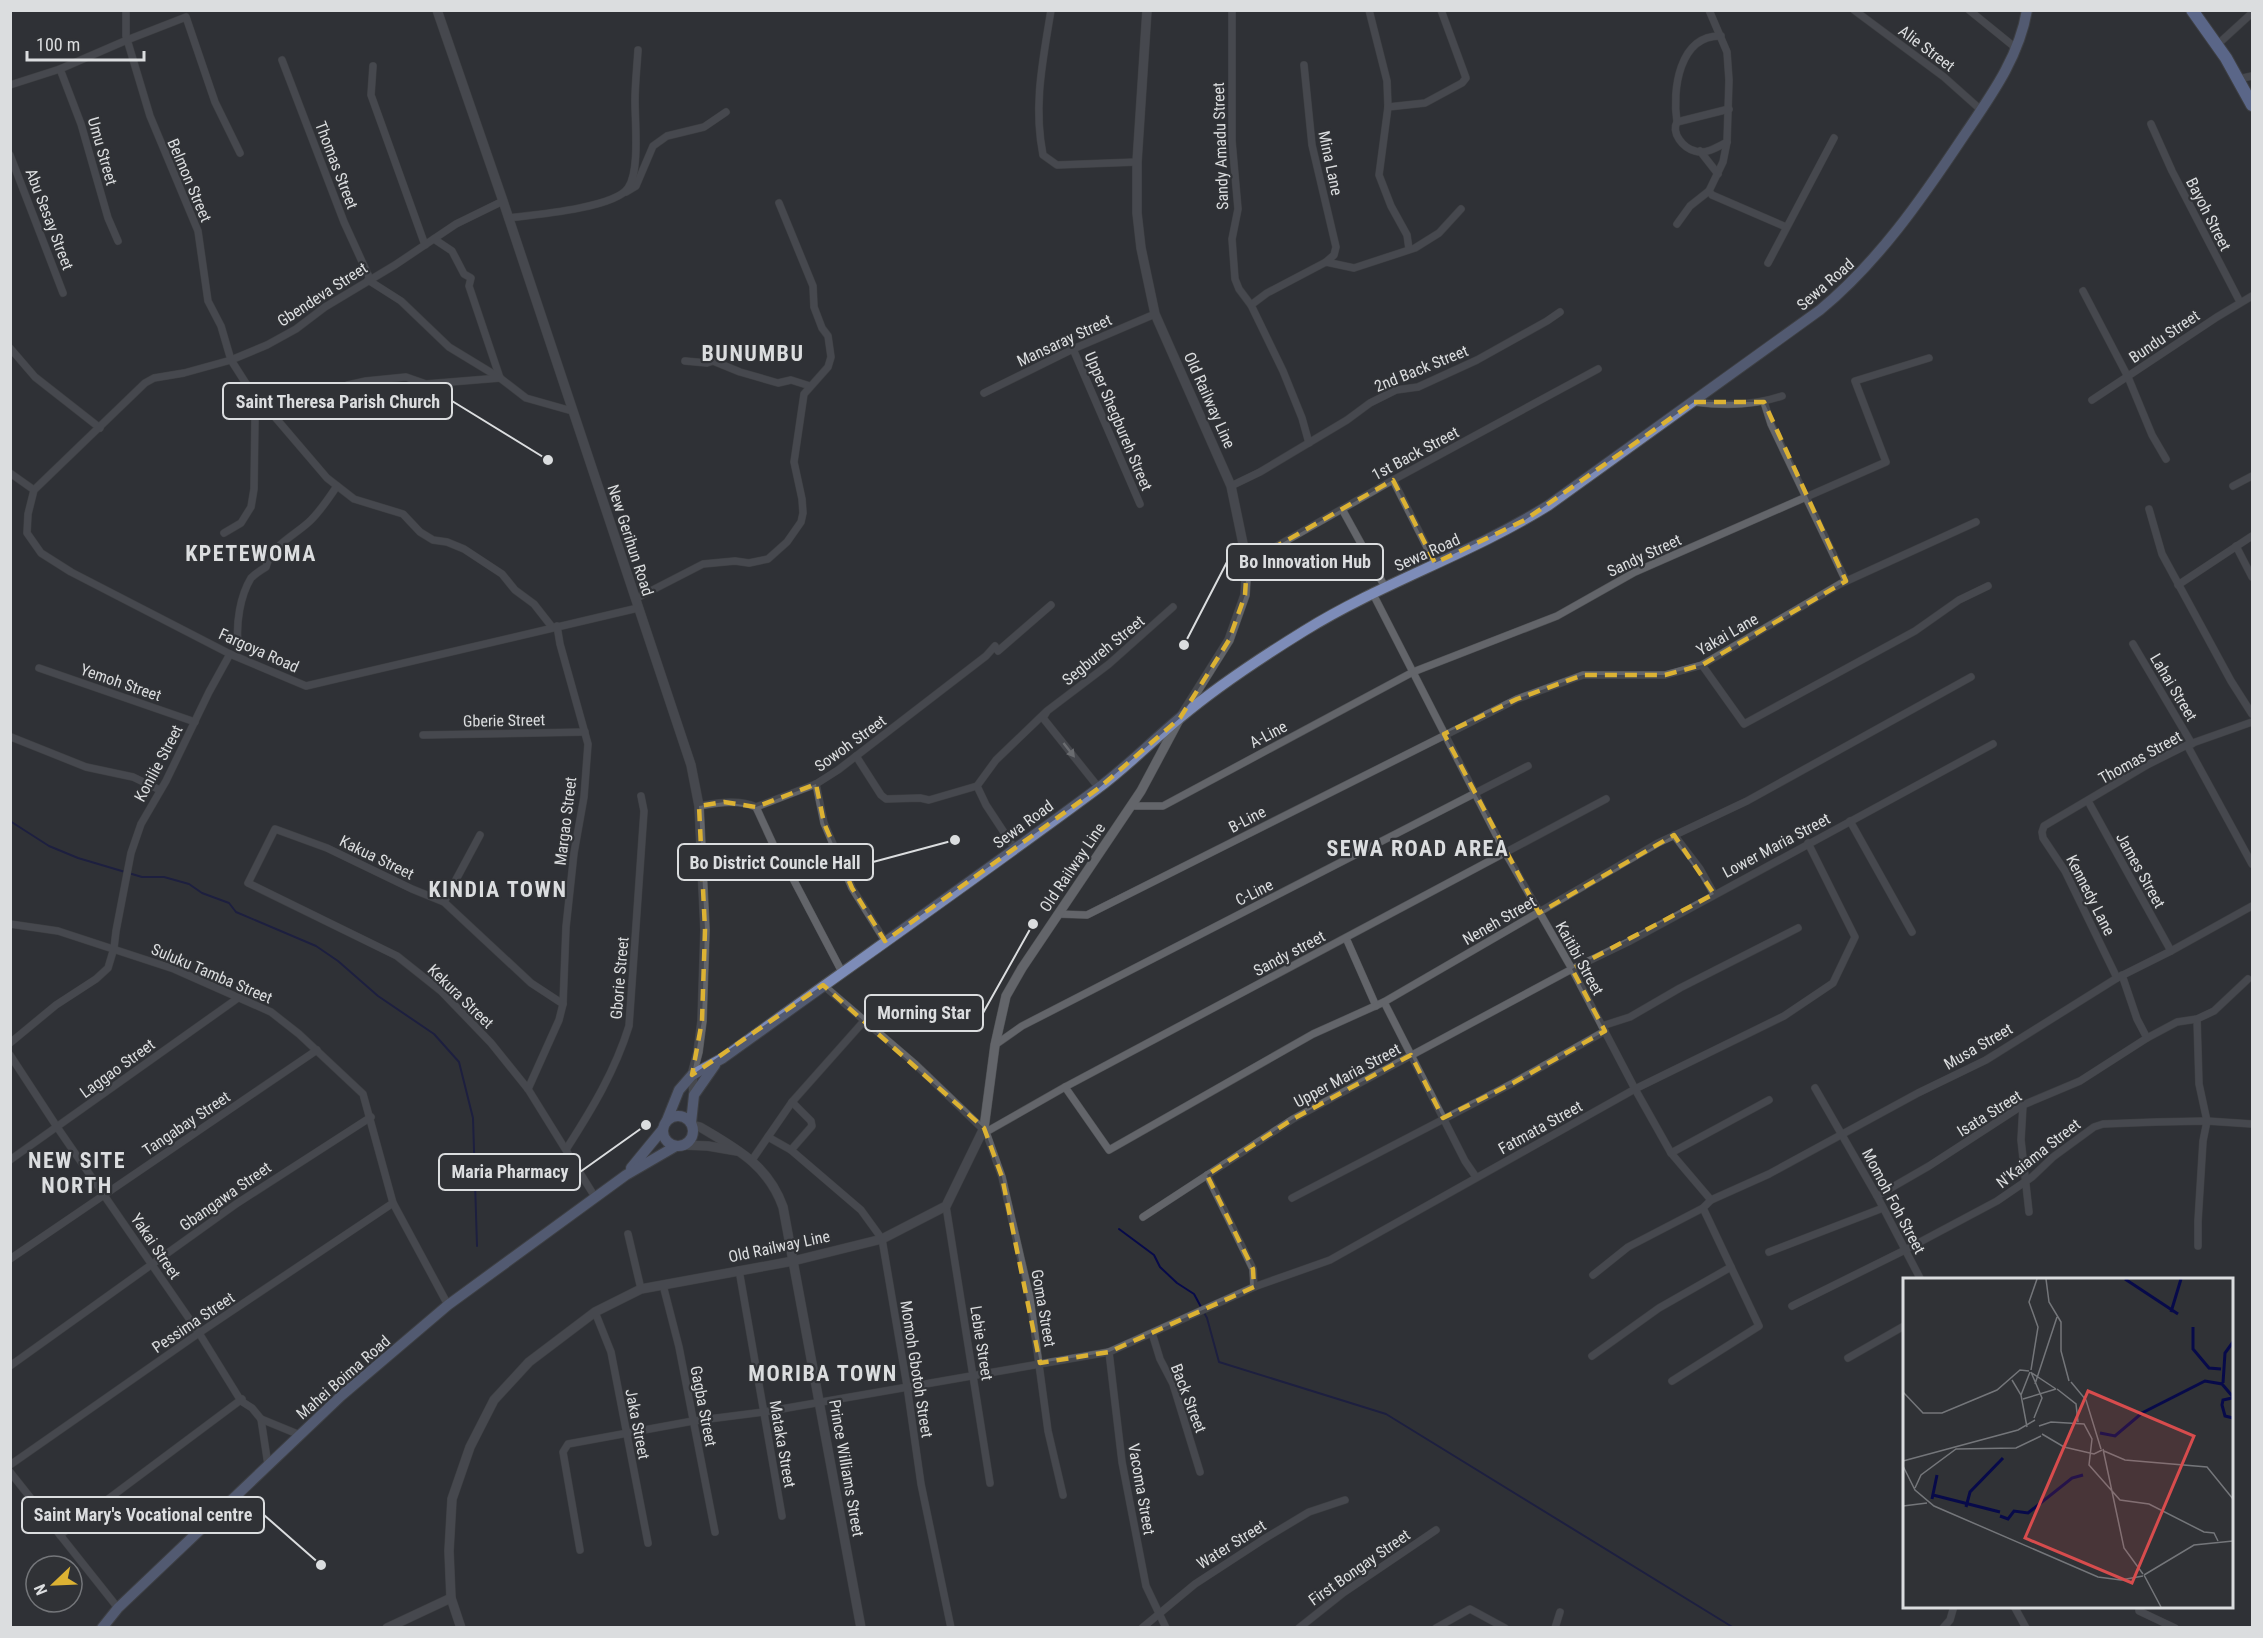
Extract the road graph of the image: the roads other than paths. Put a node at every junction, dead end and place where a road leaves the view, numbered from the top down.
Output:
1 (126, 10) edge
2 (437, 10) edge
3 (1051, 10) edge
4 (1147, 10) edge
5 (1232, 10) edge
6 (1369, 10) edge
7 (1441, 10) edge
8 (1709, 10) edge
9 (1854, 10) edge
10 (1969, 10) edge
11 (2026, 10) edge
12 (2192, 10) edge
13 (2253, 13) edge
14 (1721, 36) junction
15 (127, 40) junction
16 (2217, 45) junction
17 (2017, 49) junction
18 (638, 50) dead end
19 (282, 60) dead end
20 (1304, 65) dead end
21 (373, 66) dead end
22 (60, 69) junction
23 (2253, 76) edge
24 (2238, 79) junction
25 (10, 85) edge
26 (2253, 105) edge
27 (1388, 107) junction
28 (1729, 109) junction
29 (1981, 110) junction
30 (726, 112) dead end
31 (1677, 122) junction
32 (2151, 124) dead end
33 (1834, 138) dead end
34 (1727, 142) junction
35 (1700, 151) junction
36 (240, 153) dead end
37 (10, 155) edge
38 (1137, 162) junction
39 (1718, 174) junction
40 (1709, 191) junction
41 (619, 196) junction
42 (503, 201) junction
43 (779, 203) dead end
44 (1461, 209) dead end
45 (508, 218) junction
46 (1677, 224) dead end
47 (1786, 226) junction
48 (434, 239) junction
49 (118, 242) dead end
50 (425, 245) junction
51 (1409, 249) junction
52 (1326, 262) junction
53 (1768, 263) dead end
54 (369, 279) junction
55 (2083, 291) dead end
56 (63, 293) dead end
57 (2253, 296) edge
58 (2240, 302) junction
59 (1251, 305) junction
60 (1560, 312) dead end
61 (1155, 314) junction
62 (10, 348) edge
63 (1073, 349) junction
64 (1929, 358) dead end
65 (231, 360) junction
66 (685, 361) dead end
67 (1598, 369) dead end
68 (2128, 377) junction
69 (500, 378) junction
70 (348, 385) dead end
71 (810, 386) junction
72 (984, 393) dead end
73 (1782, 396) dead end
74 (258, 397) junction
75 (2092, 400) dead end
76 (1694, 402) junction
77 (1764, 402) junction
78 (572, 411) junction
79 (100, 428) junction
80 (1309, 443) junction
81 (2166, 459) dead end
82 (10, 473) edge
83 (2253, 476) edge
84 (1393, 480) junction
85 (337, 486) junction
86 (1231, 486) junction
87 (2233, 486) dead end
88 (34, 490) junction
89 (1806, 498) junction
90 (1140, 504) dead end
91 (1342, 509) junction
92 (2149, 509) dead end
93 (1976, 522) dead end
94 (224, 533) dead end
95 (2253, 536) edge
96 (2236, 546) junction
97 (1247, 563) junction
98 (1435, 563) junction
99 (2253, 577) edge
100 (1846, 581) junction
101 (2178, 585) junction
102 (1988, 586) dead end
103 (1384, 587) junction
104 (1372, 592) junction
105 (637, 604) junction
106 (1051, 605) dead end
107 (1173, 608) dead end
108 (554, 627) junction
109 (238, 644) dead end
110 (2133, 644) dead end
111 (230, 654) junction
112 (1702, 665) junction
113 (39, 668) dead end
114 (1413, 672) junction
115 (1971, 676) dead end
116 (1047, 711) junction
117 (2253, 714) edge
118 (1180, 718) junction
119 (195, 722) junction
120 (2253, 722) edge
121 (585, 732) junction
122 (1444, 734) junction
123 (423, 735) dead end
124 (11, 737) edge
125 (1993, 744) dead end
126 (2190, 744) junction
127 (856, 756) junction
128 (1528, 766) dead end
129 (816, 784) junction
130 (977, 786) junction
131 (1099, 788) junction
132 (160, 790) junction
133 (1474, 794) junction
134 (641, 796) dead end
135 (1606, 799) dead end
136 (2088, 801) junction
137 (699, 806) junction
138 (1132, 806) junction
139 (756, 807) junction
140 (1850, 821) junction
141 (2044, 826) joint
142 (480, 835) dead end
143 (1674, 836) junction
144 (1808, 843) junction
145 (1015, 849) junction
146 (1505, 852) junction
147 (2253, 864) edge
148 (248, 883) joint
149 (1714, 894) junction
150 (444, 902) junction
151 (2253, 906) edge
152 (1539, 913) junction
153 (1058, 915) junction
154 (10, 924) edge
155 (1798, 928) dead end
156 (1912, 932) dead end
157 (1346, 938) junction
158 (885, 941) junction
159 (114, 948) junction
160 (2171, 951) junction
161 (1572, 969) junction
162 (842, 972) junction
163 (2120, 976) junction
164 (2248, 980) dead end
165 (823, 985) junction
166 (238, 998) junction
167 (1384, 1002) junction
168 (563, 1004) junction
169 (1376, 1006) junction
170 (2197, 1019) junction
171 (864, 1021) junction
172 (1604, 1028) junction
173 (2147, 1038) junction
174 (10, 1043) edge
175 (995, 1046) junction
176 (317, 1050) junction
177 (10, 1055) edge
178 (1411, 1055) junction
179 (720, 1060) junction
180 (692, 1075) junction
181 (1065, 1087) junction
182 (1815, 1088) dead end
183 (528, 1089) junction
184 (1635, 1089) junction
185 (694, 1095) junction
186 (1769, 1100) dead end
187 (792, 1102) junction
188 (2023, 1105) junction
189 (371, 1117) junction
190 (1443, 1118) junction
191 (2207, 1121) junction
192 (691, 1124) junction
193 (2253, 1124) edge
194 (665, 1125) junction
195 (57, 1127) junction
196 (985, 1130) junction
197 (1842, 1135) junction
198 (768, 1137) junction
199 (680, 1146) junction
200 (567, 1148) junction
201 (791, 1150) junction
202 (739, 1152) junction
203 (1671, 1153) junction
204 (10, 1160) edge
205 (752, 1160) junction
206 (626, 1175) junction
207 (1207, 1175) junction
208 (1476, 1178) junction
209 (2026, 1180) junction
210 (105, 1194) junction
211 (1877, 1196) junction
212 (595, 1197) junction
213 (1292, 1198) dead end
214 (1712, 1200) junction
215 (393, 1203) junction
216 (946, 1206) junction
217 (1702, 1208) junction
218 (1883, 1208) junction
219 (2029, 1212) dead end
220 (1143, 1217) dead end
221 (628, 1234) dead end
222 (882, 1239) junction
223 (2198, 1246) dead end
224 (1905, 1250) junction
225 (1769, 1252) dead end
226 (10, 1259) edge
227 (793, 1261) junction
228 (153, 1265) junction
229 (1731, 1267) junction
230 (739, 1270) junction
231 (1593, 1275) dead end
232 (1920, 1278) edge
233 (663, 1285) junction
234 (1254, 1287) junction
235 (641, 1289) junction
236 (448, 1305) junction
237 (1792, 1306) dead end
238 (595, 1312) junction
239 (1903, 1327) edge
240 (200, 1333) junction
241 (1152, 1333) junction
242 (1108, 1352) junction
243 (1592, 1356) dead end
244 (1848, 1358) dead end
245 (1040, 1363) junction
246 (10, 1366) edge
247 (974, 1374) junction
248 (1672, 1381) dead end
249 (907, 1386) junction
250 (242, 1400) junction
251 (819, 1401) junction
252 (764, 1412) junction
253 (261, 1419) junction
254 (693, 1420) junction
255 (626, 1434) junction
256 (300, 1435) junction
257 (10, 1464) edge
258 (268, 1466) junction
259 (10, 1472) edge
260 (1200, 1472) dead end
261 (990, 1483) dead end
262 (1063, 1495) dead end
263 (1345, 1500) dead end
264 (782, 1516) dead end
265 (1436, 1530) dead end
266 (715, 1532) dead end
267 (60, 1534) junction
268 (648, 1543) dead end
269 (580, 1550) dead end
270 (451, 1598) junction
271 (118, 1608) junction
272 (1953, 1608) edge
273 (2015, 1608) edge
274 (2139, 1608) edge
275 (1560, 1612) dead end
276 (1158, 1613) junction
277 (108, 1625) edge
278 (387, 1628) edge
279 (461, 1628) edge
280 (861, 1628) edge
281 (951, 1628) edge
282 (1142, 1628) edge
283 (1166, 1628) edge
284 (1299, 1628) edge
285 (1436, 1628) edge
286 (1505, 1628) edge
287 (1555, 1628) edge
288 (1943, 1628) edge
289 (2025, 1628) edge
290 (2175, 1628) edge

1 - 15 street, Belmon Street
2 - 42 street, New Gerihun Road
3 - 38 street
4 - 38 street, Old Railway Line
5 - 59 street, Sandy Amadu Street
6 - 27 street
7 - 27 street
8 - 14 street
9 - 29 street, Alie Street
10 - 17 street
11 - 17 main road, Sewa Road
12 - 16 highway
13 - 16 street
14 - 28 street
14 - 31 street
15 - 22 street
15 - 36 street
15 - 65 street, Belmon Street
16 - 24 highway
17 - 29 main road, Sewa Road
18 - 41 street
19 - 54 street, Thomas Street
20 - 52 street, Mina Lane
21 - 50 street
22 - 25 street
22 - 49 street, Umu Street
23 - 24 street
24 - 26 highway
27 - 51 street
28 - 31 street
28 - 34 street
29 - 76 main road, Sewa Road
30 - 41 street
31 - 35 street
32 - 58 street, Bayoh Street
33 - 47 street
34 - 35 street
34 - 39 street
35 - 39 street
37 - 56 street, Abu Sesay Street
38 - 61 street, Old Railway Line
39 - 40 street
40 - 46 street
40 - 47 street
41 - 45 street
42 - 45 street, New Gerihun Road
42 - 48 street, Gbendeva Street
43 - 71 street
44 - 51 street
45 - 78 street, New Gerihun Road
47 - 53 street
48 - 50 street, Gbendeva Street
48 - 69 street
50 - 54 street, Gbendeva Street
51 - 52 street
52 - 59 street
54 - 65 street, Gbendeva Street
54 - 69 street
55 - 68 street
57 - 58 street, Bundu Street
58 - 68 street, Bundu Street
59 - 80 street, Sandy Amadu Street
60 - 80 street, 2nd Back Street
61 - 63 street, Mansaray Street
61 - 86 street, Old Railway Line
62 - 79 street
63 - 72 street, Mansaray Street
63 - 90 street, Upper Shegbureh Street
64 - 89 street, Sandy Street
65 - 74 street
65 - 79 street, Gbendeva Street
66 - 71 street
67 - 84 street, 1st Back Street
68 - 75 street, Bundu Street
68 - 81 street
69 - 70 street
69 - 78 street
71 - 105 street, Fargoya Road
73 - 77 street
74 - 85 street
74 - 94 street
76 - 77 street
76 - 98 main road, Sewa Road
77 - 89 street
78 - 105 street, New Gerihun Road
79 - 88 street
80 - 86 street, 2nd Back Street
82 - 88 street
83 - 87 street
84 - 91 street, 1st Back Street
84 - 98 street
85 - 108 street
85 - 109 street
86 - 97 street, Old Railway Line
88 - 111 street, Fargoya Road
89 - 100 street
89 - 114 street, Sandy Street
91 - 97 street, 1st Back Street
91 - 103 street
92 - 101 street
93 - 100 street, Yakai Lane
95 - 96 street
96 - 99 street
96 - 101 street
97 - 118 street, Old Railway Line
98 - 103 main road, Sewa Road
100 - 112 street, Yakai Lane
101 - 117 street
102 - 112 street
103 - 104 main road, Sewa Road
104 - 114 street, Kaitibi Street
104 - 118 main road, Sewa Road
105 - 108 street, Fargoya Road
105 - 137 street, New Gerihun Road
106 - 127 street, Sowoh Street
107 - 116 street, Segbureh Street
108 - 111 street, Fargoya Road
108 - 121 street, Margao Street
110 - 126 street, Lahai Street
111 - 119 street, Konilie Street
112 - 122 street, Yakai Lane
113 - 119 street, Yemoh Street
114 - 122 street, Kaitibi Street
114 - 138 street, A-Line
115 - 143 street, Neneh Street
116 - 130 street, Segbureh Street
116 -> 131 street
118 - 131 main road, Sewa Road
118 - 138 street, Old Railway Line
119 - 132 street, Konilie Street
120 - 126 street, Thomas Street
121 - 123 street, Gberie Street
121 - 168 street, Margao Street
122 - 133 street, Kaitibi Street
122 - 153 street, B-Line
124 - 132 street
125 - 140 street, Lower Maria Street
126 - 136 street, Thomas Street
126 - 147 street, Lahai Street
127 - 129 street, Sowoh Street
127 - 130 street
128 - 133 street, C-Line
129 - 139 street, Sowoh Street
129 - 158 street
130 - 145 street
131 - 145 main road, Sewa Road
132 - 159 street, Konilie Street
133 - 146 street, Kaitibi Street
133 - 175 street, C-Line
134 - 200 street, Gborie Street
135 - 146 street, Sandy street
136 - 141 street, Thomas Street
136 - 160 street, James Street
137 - 139 street
137 - 180 street, New Gerihun Road
138 - 153 street, Old Railway Line
139 - 162 street
140 - 144 street, Lower Maria Street
140 - 156 street
141 - 163 street, Kennedy Lane
142 - 150 street
143 - 149 street
143 - 152 street, Neneh Street
144 - 149 street, Lower Maria Street
144 - 184 street, Fatmata Street
145 - 158 main road, Sewa Road
146 - 152 street, Kaitibi Street
146 - 157 street, Sandy street
148 - 150 street, Kakua Street
148 - 183 street, Kekura Street
149 - 161 street, Lower Maria Street
150 - 168 street, Kakua Street
151 - 160 street, Musa Street
152 - 161 street, Kaitibi Street
152 - 167 street, Neneh Street
153 - 175 street, Old Railway Line
154 - 159 street, Suluku Tamba Street
155 - 172 street
157 - 169 street
157 - 181 street, Sandy street
158 - 162 main road, Sewa Road
159 - 166 street, Suluku Tamba Street
159 - 174 street, Konilie Street
160 - 163 street, Musa Street
161 - 172 street, Kaitibi Street
161 - 178 street, Upper Maria Street
162 - 165 main road, Sewa Road
163 - 173 street
163 - 197 street, Musa Street
164 - 170 street, Isata Street
165 - 171 street
165 - 179 main road, Sewa Road
166 - 176 street, Suluku Tamba Street
166 - 195 street, Laggao Street
167 - 169 street, Neneh Street
167 - 178 street
168 - 183 street, Margao Street
169 - 181 street, Neneh Street
170 - 173 street, Isata Street
170 - 191 street
171 - 187 street
171 - 196 street
172 - 184 street, Kaitibi Street
172 - 190 street
173 - 188 street, Isata Street
175 - 196 street, Old Railway Line
176 - 189 street, Suluku Tamba Street
176 - 210 street, Tangabay Street
177 - 195 street, Yakai Street
178 - 190 street
178 - 207 street, Upper Maria Street
179 - 180 main road
179 - 185 main road
180 - 185 street, New Gerihun Road
180 - 194 main road
181 - 196 street, Sandy street
182 - 197 street, Momoh Foh Street
183 - 200 street, Kekura Street
184 - 203 street, Kaitibi Street
184 - 208 street, Fatmata Street
185 - 192 main road
186 - 203 street
187 - 198 street
187 - 201 street
188 - 209 street
188 - 211 street, Isata Street
189 - 215 street, Suluku Tamba Street
189 - 228 street, Gbangawa Street
190 - 208 street
190 - 213 street
191 - 193 street, N'Kaiama Street
191 - 209 street, N'Kaiama Street
191 - 223 street
192 - 194 main road
192 - 199 main road
192 - 202 street, Prince Williams Street
194 - 199 main road
194 - 206 main road
195 - 204 street, Laggao Street
195 - 210 street, Yakai Street
196 - 216 street, Old Railway Line
196 - 245 street, Goma Street
197 - 211 street, Momoh Foh Street
197 - 214 street, Musa Street
198 - 201 street, Momoh Gbotoh Street
198 - 205 street
199 - 202 street, Prince Williams Street
199 - 206 main road
200 - 212 street, Kekura Street
201 - 222 street, Momoh Gbotoh Street
202 - 205 street, Prince Williams Street
203 - 214 street, Kaitibi Street
205 - 227 street, Prince Williams Street
206 - 212 main road, Mahei Boima Road
207 - 220 street, Upper Maria Street
207 - 234 street
208 - 234 street, Fatmata Street
209 - 219 street
209 - 224 street, N'Kaiama Street
210 - 226 street, Tangabay Street
210 - 228 street, Yakai Street
211 - 218 street, Momoh Foh Street
212 - 236 main road, Mahei Boima Road
214 - 217 street, Musa Street
215 - 236 street, Suluku Tamba Street
215 - 240 street, Pessima Street
216 - 222 street, Old Railway Line
216 - 247 street, Lebie Street
217 - 229 street
217 - 231 street, Musa Street
218 - 224 street, Momoh Foh Street
218 - 225 street
221 - 235 street
222 - 227 street, Old Railway Line
222 - 249 street, Momoh Gbotoh Street
224 - 232 street, Momoh Foh Street
224 - 237 street, N'Kaiama Street
227 - 230 street, Old Railway Line
227 - 251 street, Prince Williams Street
228 - 240 street, Yakai Street
228 - 246 street, Gbangawa Street
229 - 243 street
229 - 248 street
230 - 233 street, Old Railway Line
230 - 252 street, Mataka Street
233 - 235 street, Old Railway Line
233 - 254 street, Gagba Street
234 - 241 street, Fatmata Street
235 - 238 street, Old Railway Line
236 - 256 main road, Mahei Boima Road
238 - 255 street, Jaka Street
238 - 270 street, Old Railway Line
239 - 244 street
240 - 250 street, Yakai Street
240 - 257 street, Pessima Street
241 - 242 street, Fatmata Street
241 - 260 street, Back Street
242 - 245 street, Fatmata Street
242 - 276 street, Vacoma Street
245 - 247 street, Fatmata Street
245 - 262 street, Goma Street
247 - 249 street, Fatmata Street
247 - 261 street, Lebie Street
249 - 251 street, Fatmata Street
249 - 281 street, Momoh Gbotoh Street
250 - 253 street, Yakai Street
250 - 267 street
251 - 252 street, Fatmata Street
251 - 280 street, Prince Williams Street
252 - 254 street, Fatmata Street
252 - 264 street, Mataka Street
253 - 256 street, Yakai Street
253 - 258 street
254 - 255 street, Fatmata Street
254 - 266 street, Gagba Street
255 - 268 street, Jaka Street
255 - 269 street, Fatmata Street
256 - 258 main road, Mahei Boima Road
258 - 271 main road, Mahei Boima Road
259 - 267 street
263 - 276 street, Water Street
265 - 284 street, First Bongay Street
267 - 271 street
270 - 278 street
270 - 279 street, Old Railway Line
271 - 277 main road, Mahei Boima Road
272 - 288 street
273 - 289 street
274 - 290 street
275 - 287 street
276 - 282 street, Water Street
276 - 283 street, Vacoma Street
285 - 286 street

